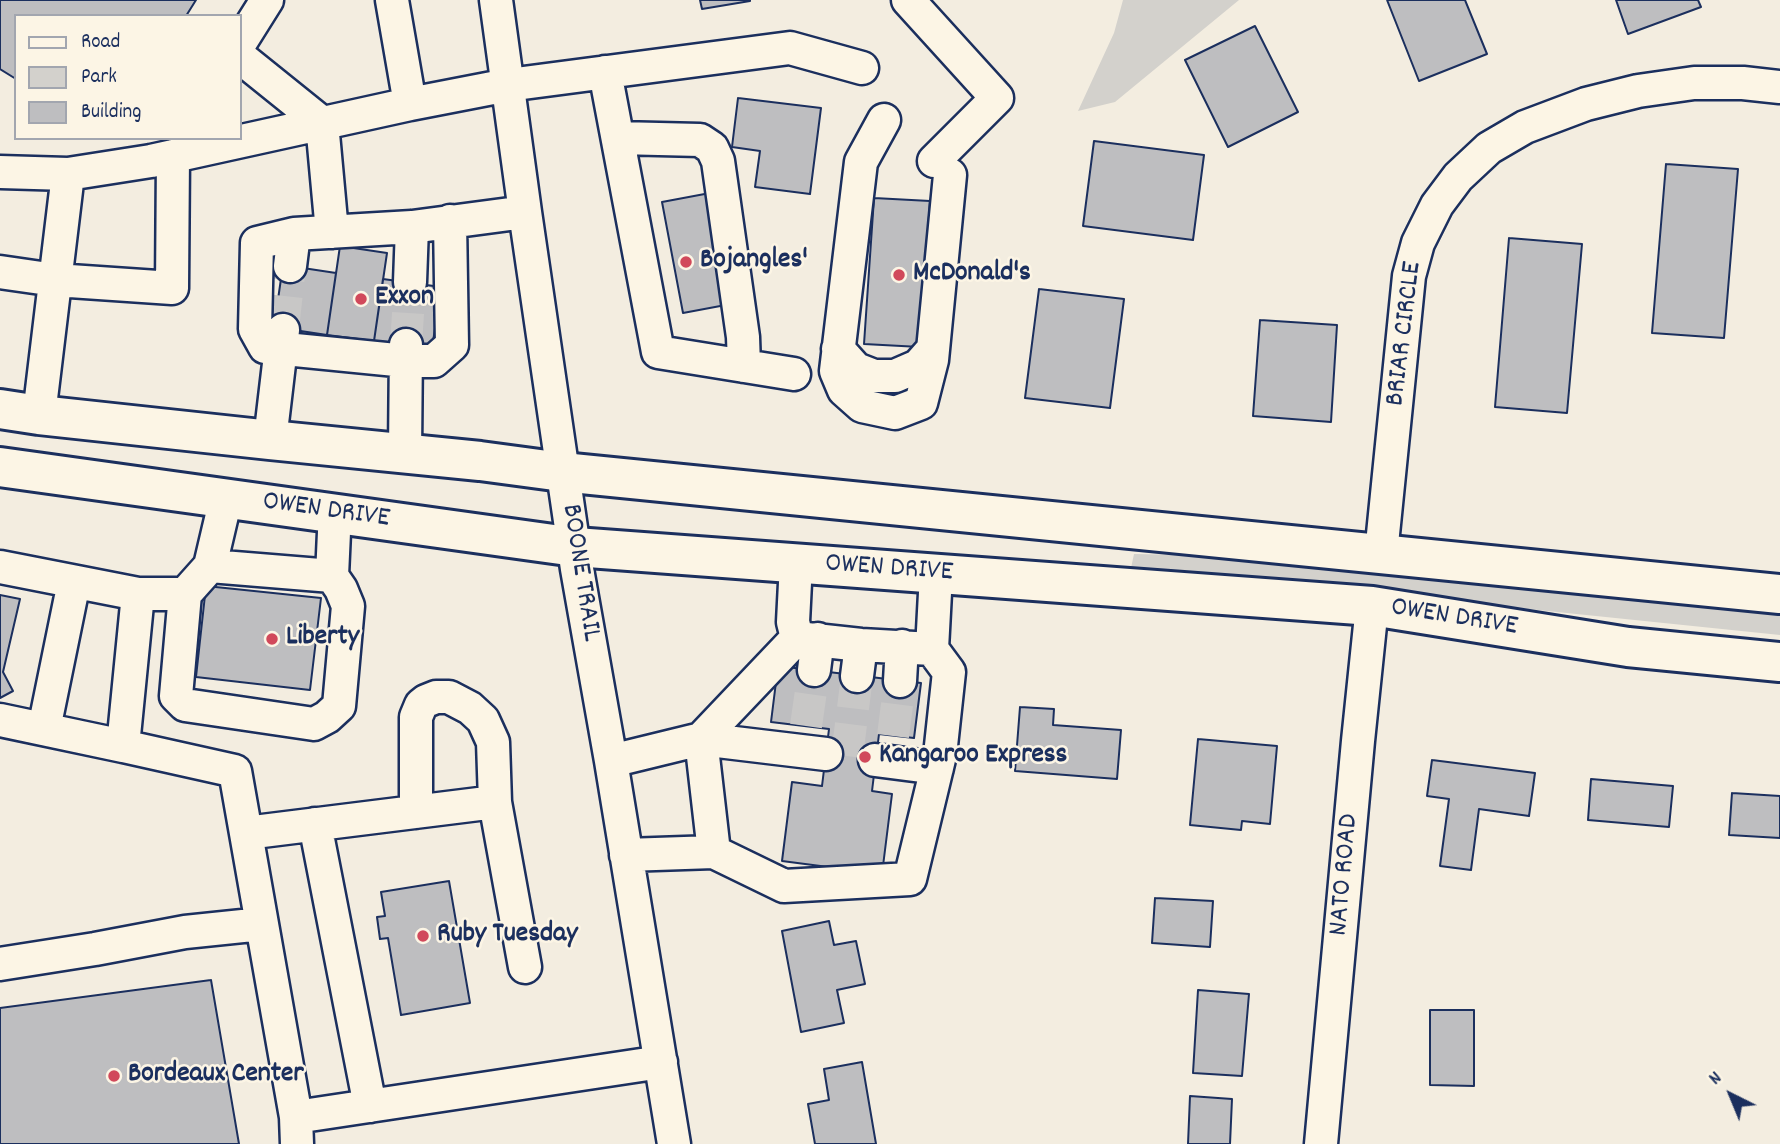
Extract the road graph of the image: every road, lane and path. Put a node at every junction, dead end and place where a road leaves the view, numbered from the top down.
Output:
1 (267, 0) edge
2 (392, 0) edge
3 (496, 0) edge
4 (908, 0) edge
5 (242, 40) edge
6 (242, 59) edge
7 (862, 68) dead end
8 (605, 72) junction
9 (508, 85) junction
10 (1780, 87) edge
11 (410, 104) junction
12 (884, 120) dead end
13 (322, 123) junction
14 (618, 138) junction
15 (173, 156) junction
16 (0, 173) edge
17 (68, 174) junction
18 (525, 212) junction
19 (450, 221) junction
20 (412, 227) junction
21 (332, 232) junction
22 (294, 234) junction
23 (290, 266) tunnel mouth
24 (0, 272) edge
25 (55, 280) junction
26 (410, 282) tunnel mouth
27 (281, 339) junction
28 (407, 353) junction
29 (744, 366) junction
30 (794, 374) dead end
31 (0, 409) edge
32 (39, 415) junction
33 (270, 440) junction
34 (405, 453) junction
35 (0, 467) edge
36 (562, 472) junction
37 (226, 498) junction
38 (337, 514) junction
39 (575, 547) junction
40 (1381, 554) junction
41 (796, 564) junction
42 (210, 566) junction
43 (0, 567) edge
44 (936, 574) junction
45 (332, 576) junction
46 (74, 582) junction
47 (1780, 593) edge
48 (138, 594) junction
49 (185, 594) junction
50 (1372, 606) junction
51 (807, 639) junction
52 (861, 645) junction
53 (917, 647) junction
54 (1780, 663) edge
55 (814, 670) tunnel mouth
56 (857, 676) tunnel mouth
57 (900, 681) tunnel mouth
58 (0, 720) edge
59 (44, 729) junction
60 (701, 738) junction
61 (812, 744) dead end
62 (123, 746) junction
63 (886, 752) dead end
64 (611, 761) junction
65 (937, 768) junction
66 (495, 802) junction
67 (416, 812) junction
68 (315, 824) junction
69 (246, 833) junction
70 (714, 852) junction
71 (626, 855) junction
72 (262, 924) junction
73 (0, 964) edge
74 (525, 967) dead end
75 (661, 1062) junction
76 (370, 1106) junction
77 (297, 1131) edge
78 (674, 1144) edge
79 (1321, 1144) edge

1 - 5 street
2 - 11 street
3 - 9 street, BOONE TRAIL
4 - 12 street
6 - 13 street
7 - 8 street
8 - 9 street
8 - 14 street
9 - 11 street
9 - 18 street, BOONE TRAIL
10 - 40 street, BRIAR CIRCLE
11 - 13 street
13 - 15 street
13 - 21 street
14 - 29 street
14 - 29 street
15 - 17 street
15 - 25 street
16 - 17 street
17 - 25 street
18 - 19 street
18 - 36 street, BOONE TRAIL
19 - 20 street
19 - 28 street
20 - 21 street
20 - 26 street
21 - 22 street
22 - 23 street
22 - 27 street
24 - 25 street
25 - 32 street
27 - 28 street
27 - 33 street
28 - 34 street
29 - 30 street
31 - 32 highway, OWEN DRIVE
32 - 33 highway, OWEN DRIVE
33 - 34 highway, OWEN DRIVE
34 - 36 highway, OWEN DRIVE
35 - 37 highway, OWEN DRIVE
36 - 39 street, BOONE TRAIL
36 - 40 highway, OWEN DRIVE
37 - 38 highway, OWEN DRIVE
37 - 42 street
38 - 39 highway, OWEN DRIVE
38 - 45 street
39 - 41 highway, OWEN DRIVE
39 - 64 street, BOONE TRAIL
40 - 47 highway, OWEN DRIVE
41 - 44 highway, OWEN DRIVE
41 - 51 street
42 - 45 street
42 - 49 street
43 - 46 street
44 - 50 highway, OWEN DRIVE
44 - 53 street
45 - 49 street
46 - 48 street
46 - 59 street
48 - 49 street
48 - 62 street
50 - 54 highway, OWEN DRIVE
50 - 79 street, NATO ROAD
51 - 52 street
51 - 55 street
51 - 60 street
52 - 53 street
52 - 56 street
53 - 57 street
53 - 65 street
58 - 59 street
59 - 62 street
60 - 61 street
60 - 64 street
60 - 70 street
62 - 69 street
63 - 65 street
64 - 71 street, BOONE TRAIL
65 - 70 street
66 - 67 street
66 - 67 street
66 - 74 street
67 - 68 street
68 - 69 street
68 - 76 street
69 - 72 street
70 - 71 street
71 - 75 street, BOONE TRAIL
72 - 73 street
72 - 77 street
75 - 76 street
75 - 78 street, BOONE TRAIL
76 - 77 street

